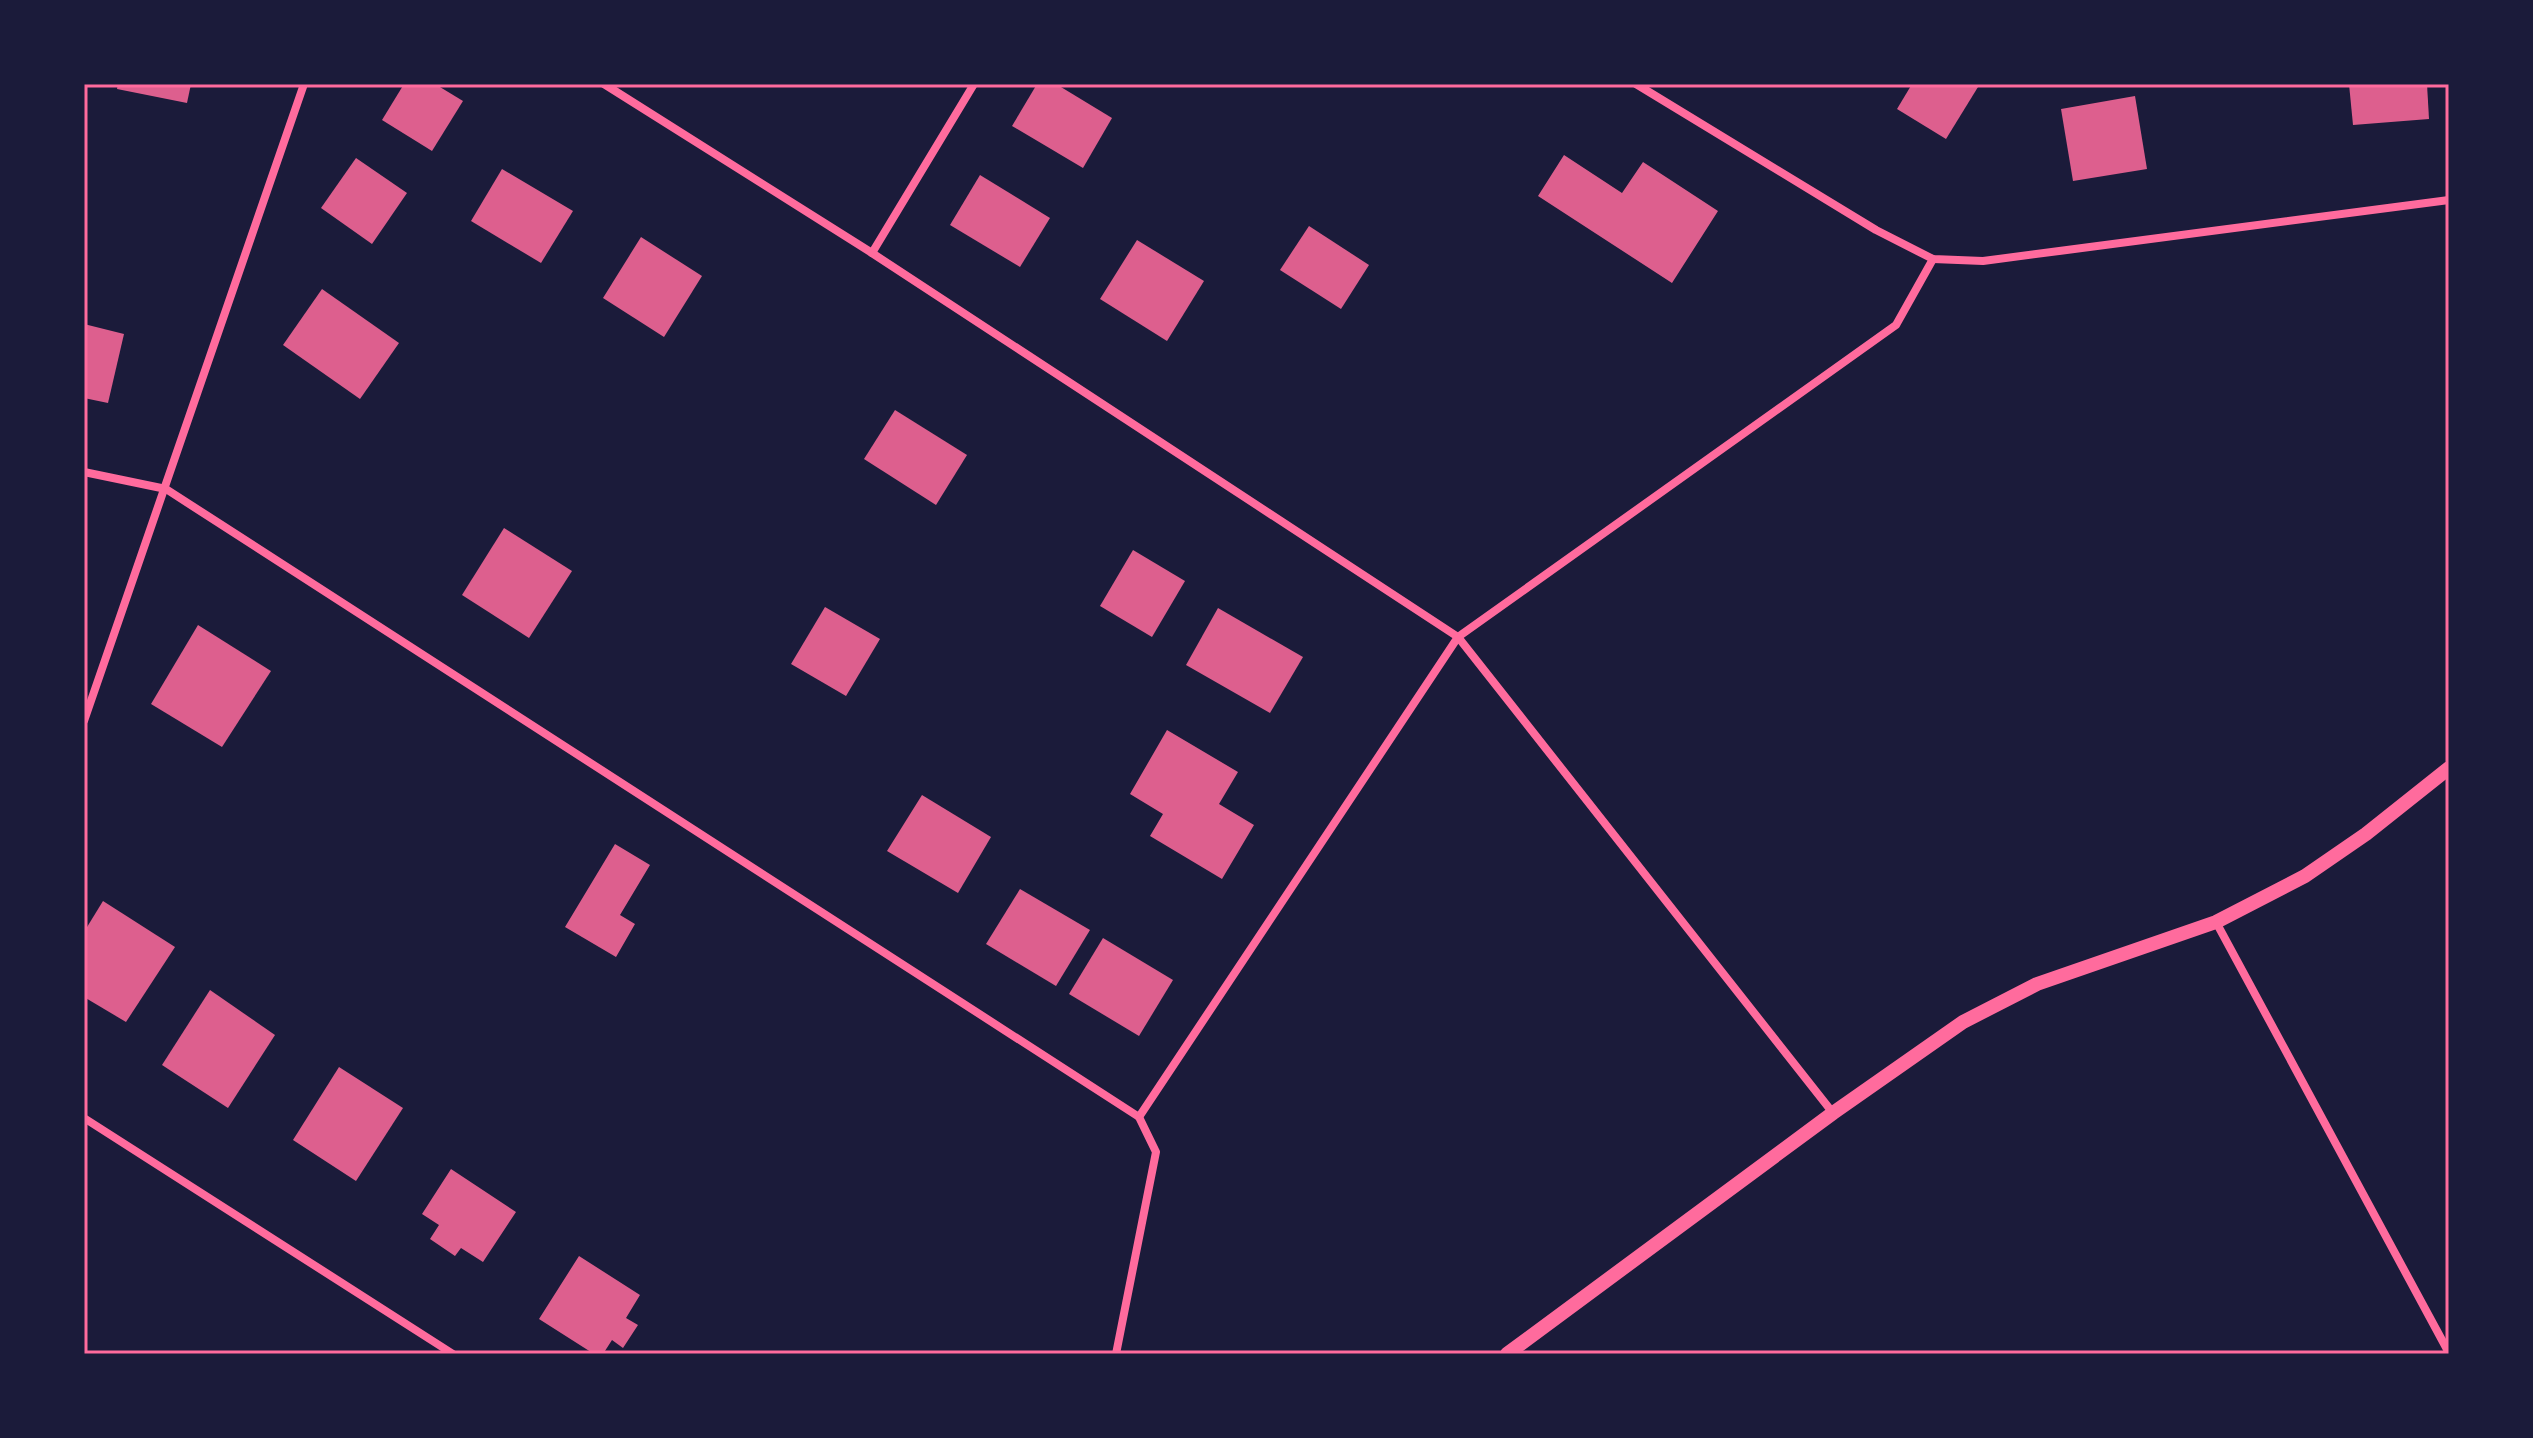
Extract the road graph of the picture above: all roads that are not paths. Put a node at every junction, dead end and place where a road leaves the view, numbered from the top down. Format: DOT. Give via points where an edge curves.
graph roads {
  1 [pos="304,84"];
  2 [pos="604,84"];
  3 [pos="974,84"];
  4 [pos="1636,84"];
  5 [pos="2449,200"];
  6 [pos="872,253"];
  7 [pos="1933,259"];
  8 [pos="84,472"];
  9 [pos="166,489"];
  10 [pos="1458,637"];
  11 [pos="84,721"];
  12 [pos="2449,768"];
  13 [pos="2216,922"];
  14 [pos="1833,1113"];
  15 [pos="1139,1117"];
  16 [pos="84,1118"];
  17 [pos="2449,1353"];
  18 [pos="453,1354"];
  19 [pos="1116,1354"];
  20 [pos="1507,1354"];
  1 -- 9 [label="street"];
  2 -- 6 [label="street"];
  3 -- 6 [label="street"];
  4 -- 7 [label="street"];
  5 -- 7 [label="street" via="1983,261"];
  6 -- 10 [label="street"];
  7 -- 10 [label="street" via="1896,325"];
  8 -- 9 [label="street"];
  9 -- 11 [label="street"];
  9 -- 15 [label="street"];
  10 -- 14 [label="street"];
  10 -- 15 [label="street"];
  12 -- 13 [label="street" via="2305,876"];
  13 -- 14 [label="street" via="2037,984 1963,1022"];
  13 -- 17 [label="street"];
  14 -- 20 [label="street"];
  15 -- 19 [label="street" via="1156,1152"];
  16 -- 18 [label="street"];
}
